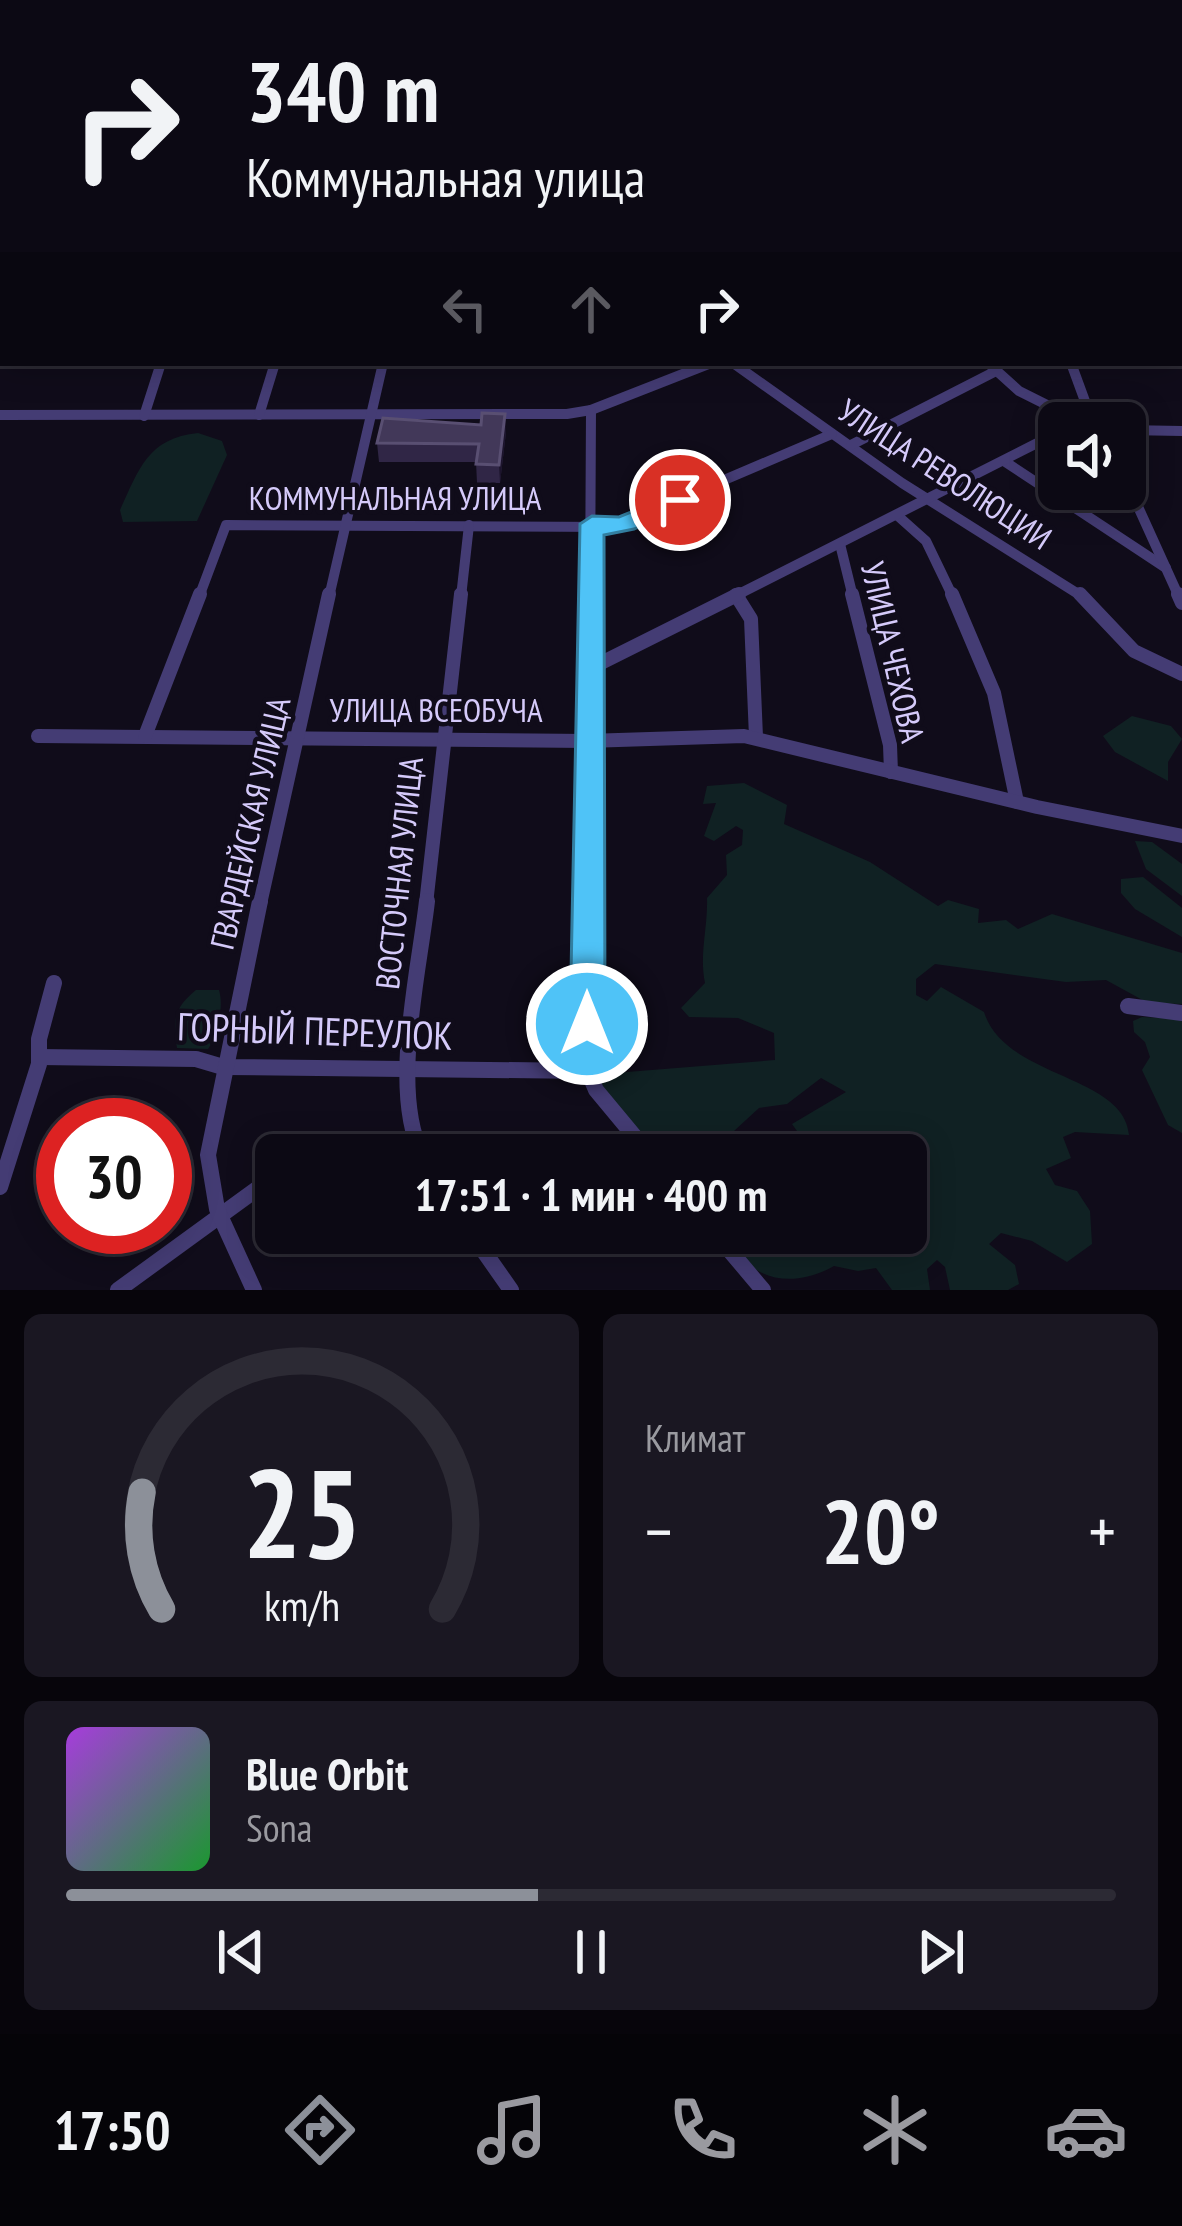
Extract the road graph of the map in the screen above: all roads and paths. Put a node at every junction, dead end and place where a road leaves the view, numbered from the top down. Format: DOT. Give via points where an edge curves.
graph roads {
  1 [pos="160,366"];
  2 [pos="274,366"];
  3 [pos="382,366"];
  4 [pos="703,366"];
  5 [pos="737,366"];
  6 [pos="1072,366"];
  7 [pos="992,367"];
  8 [pos="1040,402"];
  9 [pos="1086,402"];
  10 [pos="590,410"];
  11 [pos="0,415"];
  12 [pos="259,415"];
  13 [pos="144,416"];
  14 [pos="368,416"];
  15 [pos="1146,430"];
  16 [pos="1182,431"];
  17 [pos="832,434"];
  18 [pos="1038,443"];
  19 [pos="851,445"];
  20 [pos="1004,460"];
  21 [pos="927,500"];
  22 [pos="1140,510"];
  23 [pos="898,516"];
  24 [pos="344,524"];
  25 [pos="592,524"];
  26 [pos="469,525"];
  27 [pos="840,544"];
  28 [pos="1166,568"];
  29 [pos="736,595"];
  30 [pos="1182,603"];
  31 [pos="591,668"];
  32 [pos="1182,674"];
  33 [pos="38,736"];
  34 [pos="145,736"];
  35 [pos="756,737"];
  36 [pos="296,739"];
  37 [pos="444,740"];
  38 [pos="586,741"];
  39 [pos="892,772"];
  40 [pos="1017,802"];
  41 [pos="1182,836"];
  42 [pos="54,983"];
  43 [pos="1128,1006"];
  44 [pos="1182,1013"];
  45 [pos="39,1057"];
  46 [pos="223,1066"];
  47 [pos="408,1068"];
  48 [pos="588,1071"];
  49 [pos="412,1134"];
  50 [pos="633,1134"];
  51 [pos="0,1187"];
  52 [pos="255,1191"];
  53 [pos="219,1219"];
  54 [pos="486,1254"];
  55 [pos="733,1254"];
  56 [pos="118,1290"];
  57 [pos="254,1290"];
  58 [pos="511,1290"];
  59 [pos="763,1290"];
  1 -- 13 [label="street"];
  2 -- 12 [label="street"];
  3 -- 14 [label="street, ГВАРДЕЙСКАЯ УЛИЦА"];
  4 -- 10 [label="street"];
  5 -- 17 [label="street, УЛИЦА РЕВОЛЮЦИИ"];
  6 -- 9 [label="street"];
  7 -- 8 [label="street"];
  7 -- 19 [label="street"];
  10 -- 14 [label="street"];
  10 -- 25 [label="street"];
  11 -- 13 [label="street"];
  12 -- 13 [label="street"];
  12 -- 14 [label="street"];
  14 -- 24 [label="street, ГВАРДЕЙСКАЯ УЛИЦА"];
  15 -- 16 [label="street"];
  17 -- 19 [label="street, УЛИЦА РЕВОЛЮЦИИ"];
  17 -- 25 [label="street, КОММУНАЛЬНАЯ УЛИЦА" via="626,524"];
  18 -- 20 [label="street"];
  19 -- 21 [label="street, УЛИЦА РЕВОЛЮЦИИ"];
  20 -- 21 [label="street"];
  20 -- 28 [label="street"];
  21 -- 23 [label="street"];
  21 -- 32 [label="street, УЛИЦА РЕВОЛЮЦИИ" via="1081,594 1134,651"];
  22 -- 28 [label="street"];
  23 -- 27 [label="street"];
  23 -- 40 [label="street" via="937,553 970,623 1009,740"];
  24 -- 26 [label="street, КОММУНАЛЬНАЯ УЛИЦА"];
  24 -- 34 [label="street, КОММУНАЛЬНАЯ УЛИЦА" via="226,525"];
  24 -- 36 [label="street, ГВАРДЕЙСКАЯ УЛИЦА"];
  25 -- 26 [label="street, КОММУНАЛЬНАЯ УЛИЦА"];
  25 -- 31 [label="street"];
  26 -- 37 [label="street, ВОСТОЧНАЯ УЛИЦА"];
  27 -- 29 [label="street"];
  27 -- 39 [label="street, УЛИЦА ЧЕХОВА"];
  28 -- 30 [label="street"];
  29 -- 31 [label="street"];
  29 -- 35 [label="street" via="751,619"];
  31 -- 38 [label="street"];
  33 -- 34 [label="street, УЛИЦА ВСЕОБУЧА"];
  34 -- 36 [label="street, УЛИЦА ВСЕОБУЧА"];
  35 -- 38 [label="street, УЛИЦА ВСЕОБУЧА"];
  35 -- 39 [label="street, УЛИЦА ВСЕОБУЧА"];
  36 -- 37 [label="street, УЛИЦА ВСЕОБУЧА"];
  36 -- 46 [label="street, ГВАРДЕЙСКАЯ УЛИЦА"];
  37 -- 38 [label="street, УЛИЦА ВСЕОБУЧА"];
  37 -- 47 [label="street, ВОСТОЧНАЯ УЛИЦА"];
  38 -- 48 [label="street"];
  39 -- 40 [label="street, УЛИЦА ВСЕОБУЧА"];
  40 -- 41 [label="street, УЛИЦА ВСЕОБУЧА"];
  42 -- 45 [label="street"];
  43 -- 44 [label="street"];
  45 -- 46 [label="street, ГОРНЫЙ ПЕРЕУЛОК"];
  45 -- 51 [label="street"];
  46 -- 47 [label="street, ГОРНЫЙ ПЕРЕУЛОК"];
  46 -- 53 [label="street, ГВАРДЕЙСКАЯ УЛИЦА" via="208,1155"];
  47 -- 48 [label="street, ГОРНЫЙ ПЕРЕУЛОК"];
  47 -- 49 [label="street, ВОСТОЧНАЯ УЛИЦА"];
  48 -- 50 [label="street"];
  52 -- 53 [label="street"];
  53 -- 56 [label="street"];
  53 -- 57 [label="street, ГВАРДЕЙСКАЯ УЛИЦА"];
  54 -- 58 [label="street"];
  55 -- 59 [label="street"];
}
